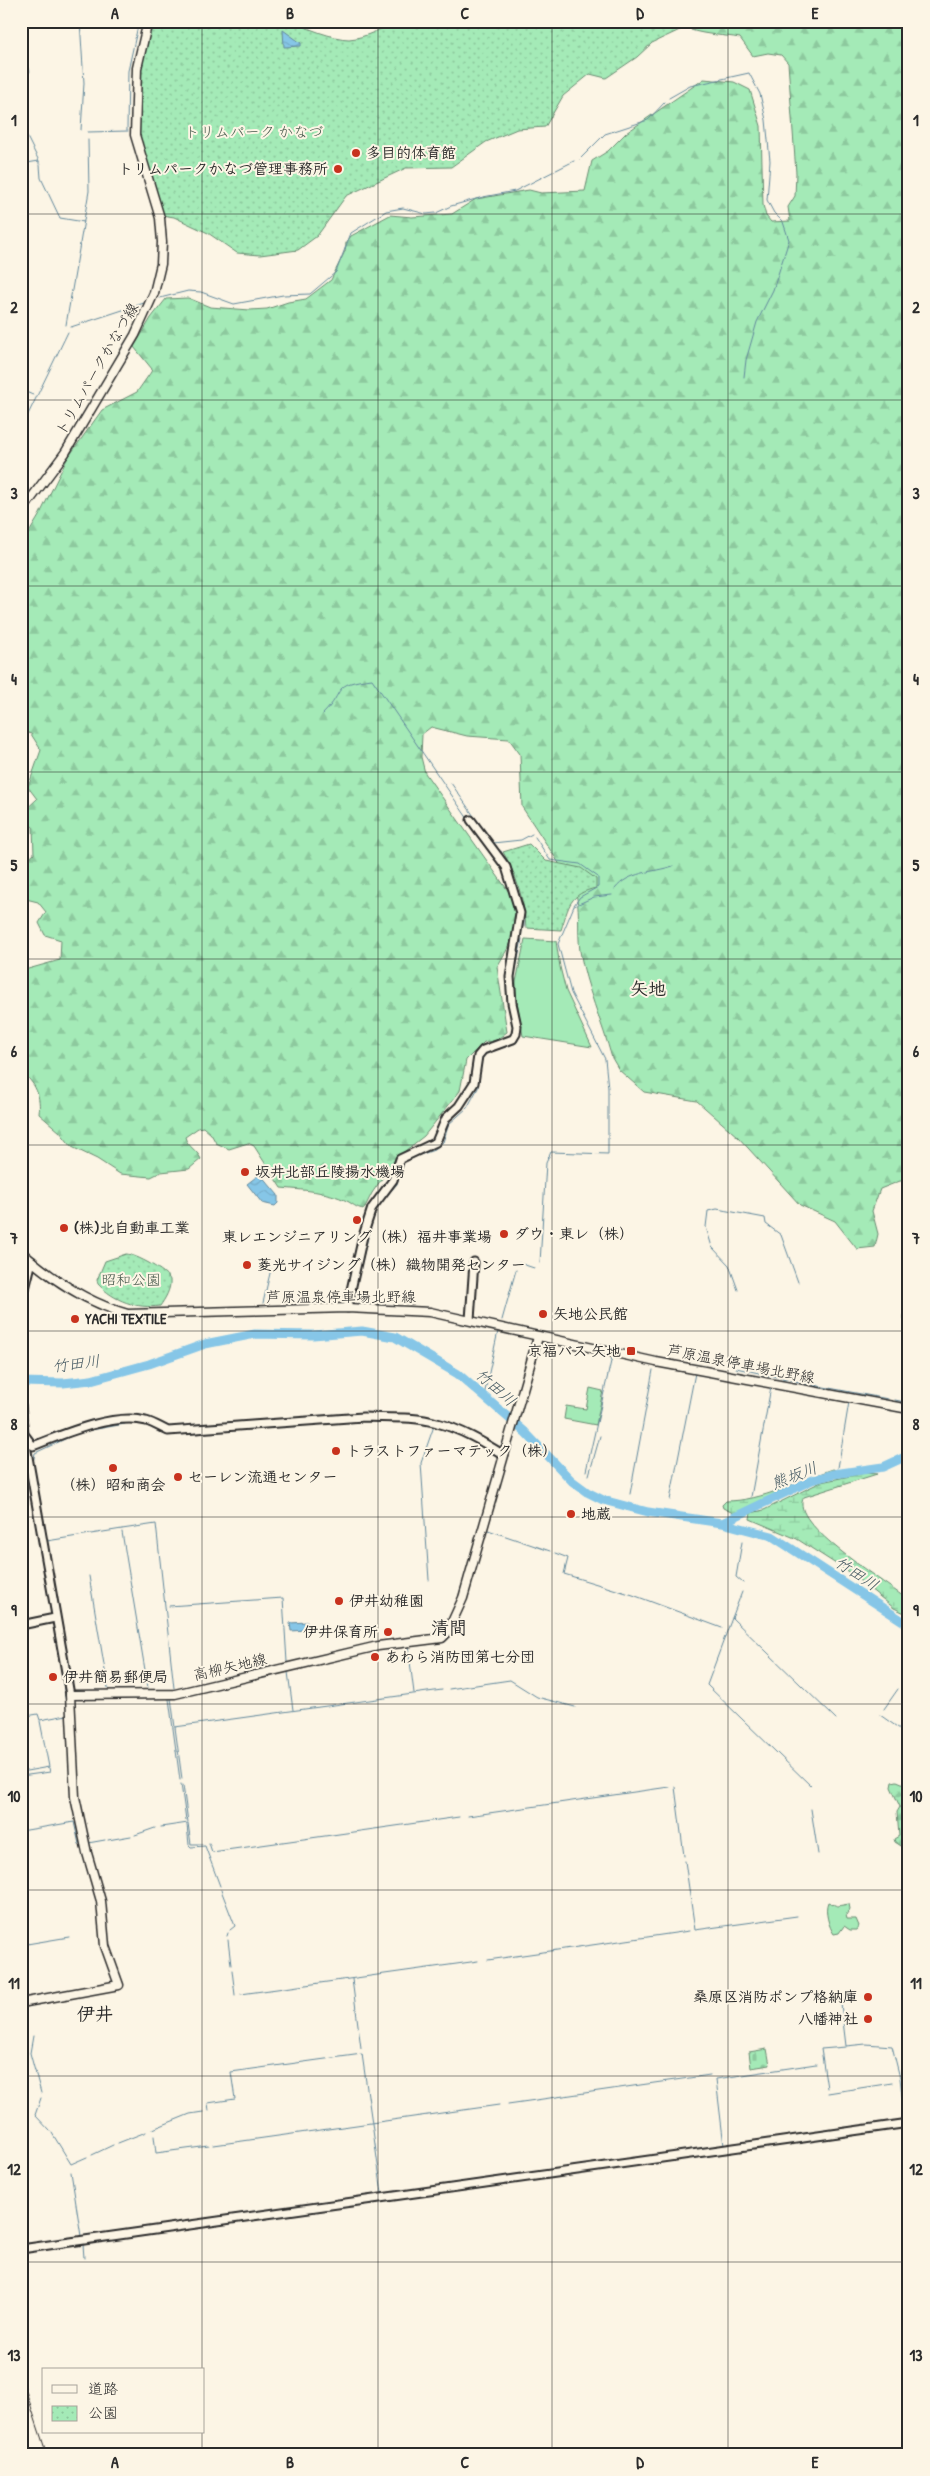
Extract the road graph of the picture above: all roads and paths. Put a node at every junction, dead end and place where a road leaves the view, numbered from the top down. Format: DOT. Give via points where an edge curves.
graph roads {
  1 [pos="148,21"];
  2 [pos="21,512"];
  3 [pos="471,820"];
  4 [pos="21,1252"];
  5 [pos="32,1261"];
  6 [pos="474,1262"];
  7 [pos="21,1305"];
  8 [pos="347,1308"];
  9 [pos="470,1320"];
  10 [pos="538,1337"];
  11 [pos="21,1405"];
  12 [pos="909,1409"];
  13 [pos="22,1412"];
  14 [pos="24,1434"];
  15 [pos="506,1451"];
  16 [pos="55,1618"];
  17 [pos="21,1625"];
  18 [pos="70,1695"];
  19 [pos="21,2003"];
  20 [pos="909,2123"];
  21 [pos="21,2249"];
  1 -- 2 [label="main road, トリムパークかなづ線" via="136,68 135,134 160,218 161,264 154,294 134,335 65,453"];
  3 -- 8 [label="street" via="506,867 520,913 510,977 516,1034 513,1039 483,1050 478,1056 474,1083 459,1106 446,1118 436,1142 400,1158 393,1180 372,1208"];
  4 -- 5 [label="main road, 芦原温泉停車場北野線"];
  5 -- 7 [label="street"];
  5 -- 8 [label="main road, 芦原温泉停車場北野線" via="71,1290 106,1308 128,1314"];
  6 -- 9 [label="street"];
  8 -- 9 [label="main road, 芦原温泉停車場北野線" via="430,1312"];
  9 -- 10 [label="main road, 芦原温泉停車場北野線"];
  10 -- 12 [label="main road, 芦原温泉停車場北野線"];
  10 -- 15 [label="main road, 高柳矢地線"];
  11 -- 13 [label="street"];
  13 -- 14 [label="street"];
  14 -- 15 [label="street" via="33,1446 79,1428 133,1420 146,1421 168,1431 363,1417 438,1423"];
  14 -- 16 [label="street"];
  15 -- 18 [label="main road, 高柳矢地線" via="463,1598 442,1638 378,1646 175,1694"];
  16 -- 17 [label="street"];
  16 -- 18 [label="street"];
  18 -- 19 [label="main road" via="76,1805 102,1901 105,1946 119,1985"];
  20 -- 21 [label="street"];
}
